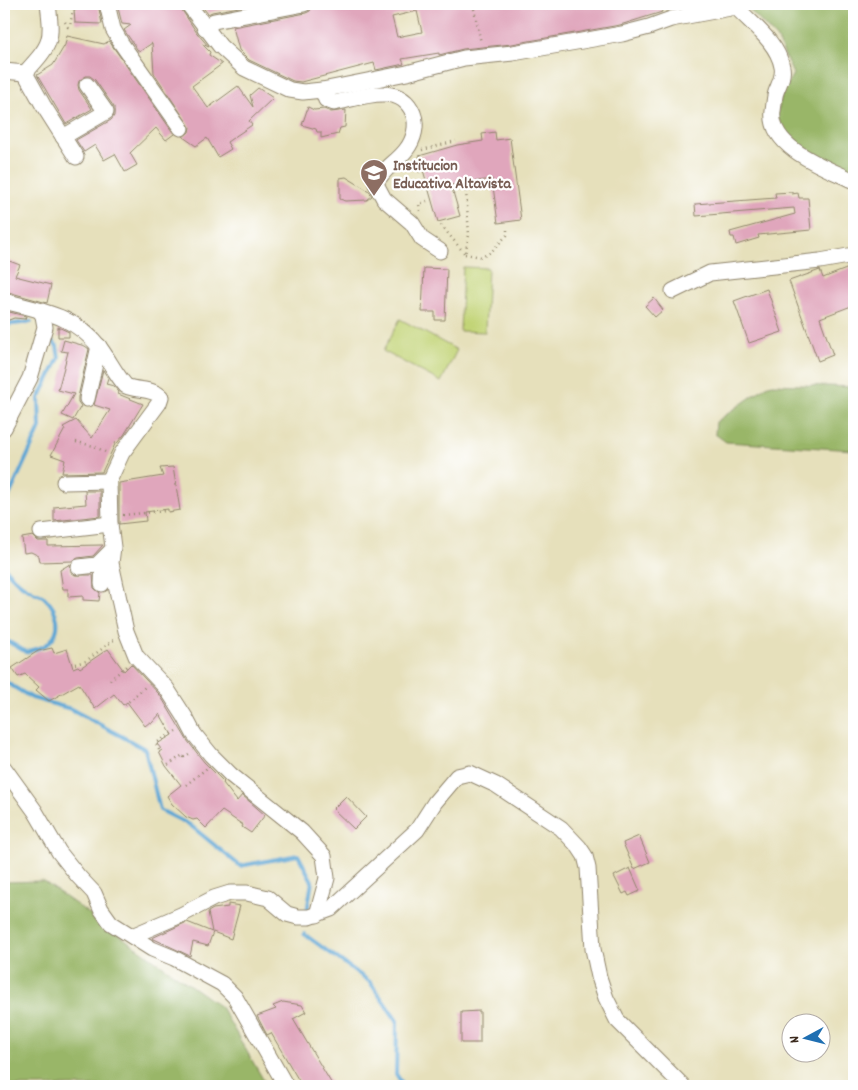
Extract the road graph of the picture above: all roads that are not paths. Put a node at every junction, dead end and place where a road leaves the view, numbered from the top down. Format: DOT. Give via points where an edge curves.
graph roads {
  1 [pos="107,4"];
  2 [pos="188,4"];
  3 [pos="304,4"];
  4 [pos="735,6"];
  5 [pos="48,7"];
  6 [pos="205,28"];
  7 [pos="4,71"];
  8 [pos="25,73"];
  9 [pos="87,85"];
  10 [pos="322,90"];
  11 [pos="181,128"];
  12 [pos="63,137"];
  13 [pos="76,157"];
  14 [pos="854,181"];
  15 [pos="440,251"];
  16 [pos="854,255"];
  17 [pos="673,291"];
  18 [pos="4,301"];
  19 [pos="40,311"];
  20 [pos="99,346"];
  21 [pos="87,399"];
  22 [pos="4,428"];
  23 [pos="109,481"];
  24 [pos="64,482"];
  25 [pos="110,520"];
  26 [pos="40,532"];
  27 [pos="108,555"];
  28 [pos="79,567"];
  29 [pos="102,584"];
  30 [pos="4,768"];
  31 [pos="317,915"];
  32 [pos="132,936"];
  33 [pos="286,1086"];
  34 [pos="683,1086"];
  1 -- 11 [label="street" via="113,29 121,43"];
  2 -- 6 [label="street"];
  3 -- 6 [label="street" via="214,21"];
  4 -- 10 [label="street" via="587,41 464,58"];
  4 -- 14 [label="street" via="766,36 779,57 782,68 772,124 782,141 798,153"];
  5 -- 8 [label="street" via="49,44"];
  6 -- 10 [label="street" via="244,68 290,90"];
  7 -- 8 [label="street"];
  8 -- 12 [label="street"];
  9 -- 12 [label="street" via="106,112"];
  10 -- 15 [label="street" via="326,100 334,103 387,94 399,96 408,104 416,118 413,136 406,150 376,184 384,198 412,223 422,239"];
  12 -- 13 [label="street"];
  16 -- 17 [label="street" via="710,273"];
  18 -- 19 [label="street"];
  19 -- 20 [label="street" via="60,316 83,329"];
  19 -- 22 [label="street" via="45,327 30,378"];
  20 -- 21 [label="street"];
  20 -- 23 [label="street" via="126,386 154,392 161,397 122,453"];
  23 -- 24 [label="street"];
  23 -- 25 [label="street"];
  25 -- 26 [label="street"];
  25 -- 27 [label="street"];
  27 -- 28 [label="street" via="97,565"];
  27 -- 29 [label="street"];
  27 -- 31 [label="street" via="126,631 137,657 167,689 194,734 217,761 302,832 324,856 328,878"];
  30 -- 32 [label="street" via="59,852 94,893 101,909 111,922"];
  31 -- 32 [label="street" via="298,918 287,914 268,898 230,893"];
  31 -- 34 [label="street" via="331,909 417,830 457,776 470,773 496,785 561,828 585,856 593,949 606,998 617,1020"];
  32 -- 33 [label="street" via="222,984 235,998"];
}
